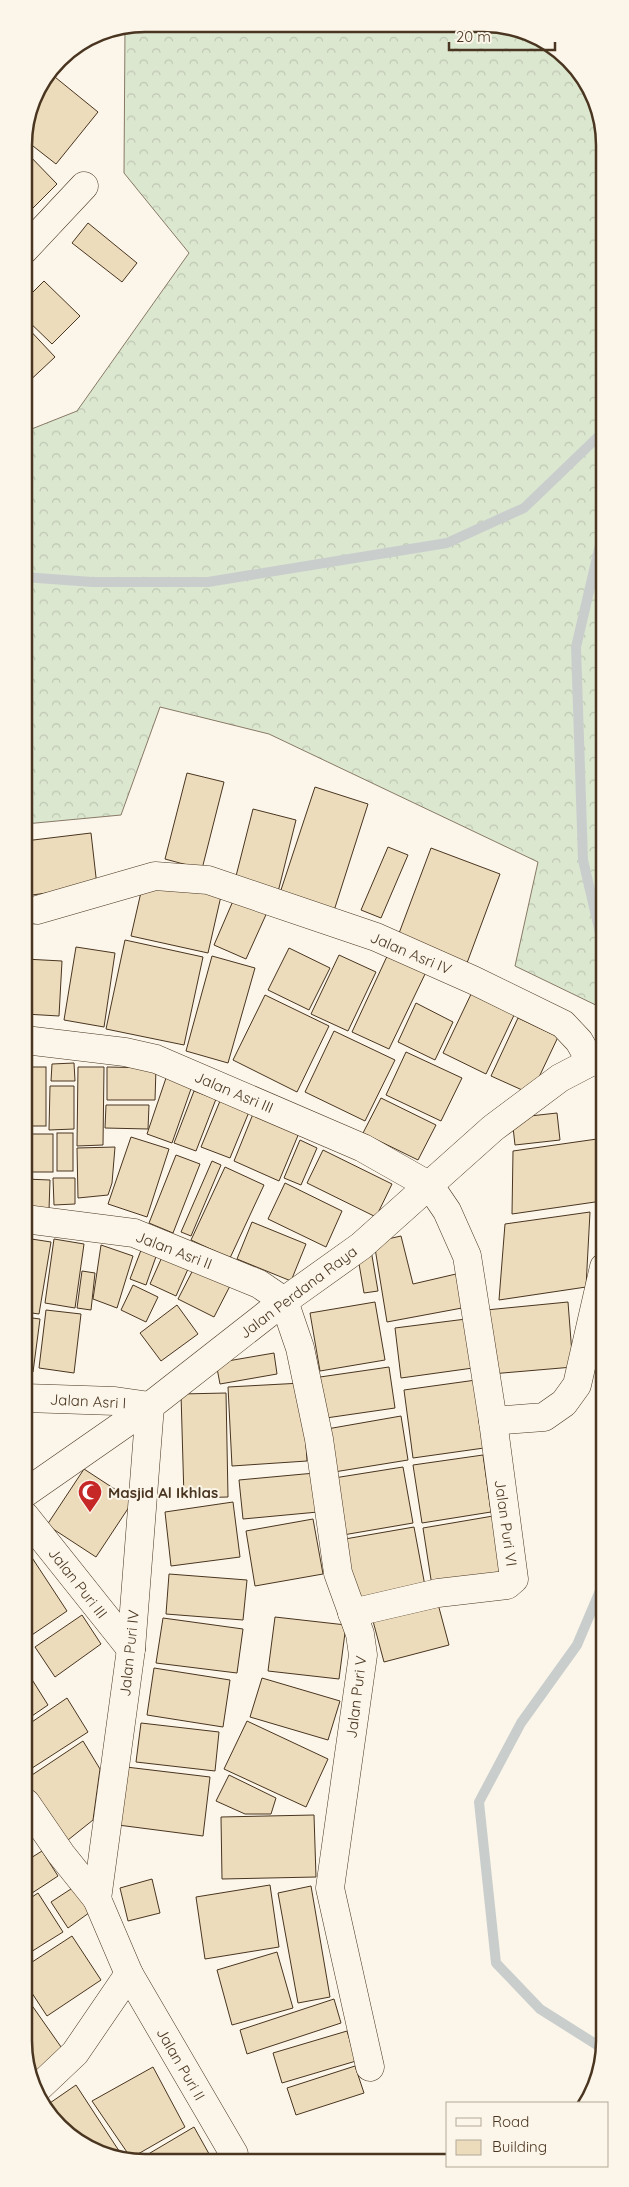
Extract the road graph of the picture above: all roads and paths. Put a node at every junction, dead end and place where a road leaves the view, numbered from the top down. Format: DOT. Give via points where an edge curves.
graph roads {
  1 [pos="84,186"];
  2 [pos="33,240"];
  3 [pos="37,910"];
  4 [pos="33,1041"];
  5 [pos="596,1058"];
  6 [pos="596,1060"];
  7 [pos="430,1186"];
  8 [pos="32,1220"];
  9 [pos="284,1301"];
  10 [pos="596,1301"];
  11 [pos="32,1398"];
  12 [pos="150,1406"];
  13 [pos="493,1421"];
  14 [pos="32,1488"];
  15 [pos="32,1524"];
  16 [pos="352,1613"];
  17 [pos="131,1650"];
  18 [pos="32,1812"];
  19 [pos="97,1899"];
  20 [pos="129,1974"];
  21 [pos="370,2067"];
  22 [pos="41,2085"];
  23 [pos="234,2154"];
  1 -- 2 [label="street"];
  3 -- 5 [label="street, Jalan Asri IV" via="149,877 208,880 376,937 473,980 563,1024"];
  4 -- 7 [label="street, Jalan Asri III" via="156,1059 363,1148"];
  6 -- 7 [label="street, Jalan Perdana Raya" via="560,1078 493,1128"];
  7 -- 9 [label="street, Jalan Perdana Raya" via="361,1246"];
  7 -- 13 [label="street, Jalan Puri VI" via="448,1211 467,1256"];
  8 -- 9 [label="street, Jalan Asri II" via="134,1233 259,1284"];
  9 -- 12 [label="street, Jalan Perdana Raya"];
  9 -- 16 [label="street, Jalan Puri V" via="300,1348 319,1439 338,1573"];
  10 -- 13 [label="street" via="576,1385 564,1403 544,1417"];
  11 -- 12 [label="street, Jalan Asri I" via="115,1401"];
  12 -- 14 [label="street, Jalan Perdana Raya"];
  12 -- 17 [label="street, Jalan Puri IV"];
  13 -- 16 [label="street, Jalan Puri VI" via="514,1579 507,1585 438,1593"];
  15 -- 17 [label="street, Jalan Puri III"];
  16 -- 21 [label="street, Jalan Puri V" via="363,1655 330,1888"];
  17 -- 19 [label="street, Jalan Puri IV"];
  18 -- 19 [label="street, Jalan Puri II"];
  19 -- 20 [label="street, Jalan Puri II"];
  20 -- 22 [label="street" via="74,2053"];
  20 -- 23 [label="street, Jalan Puri II"];
}
